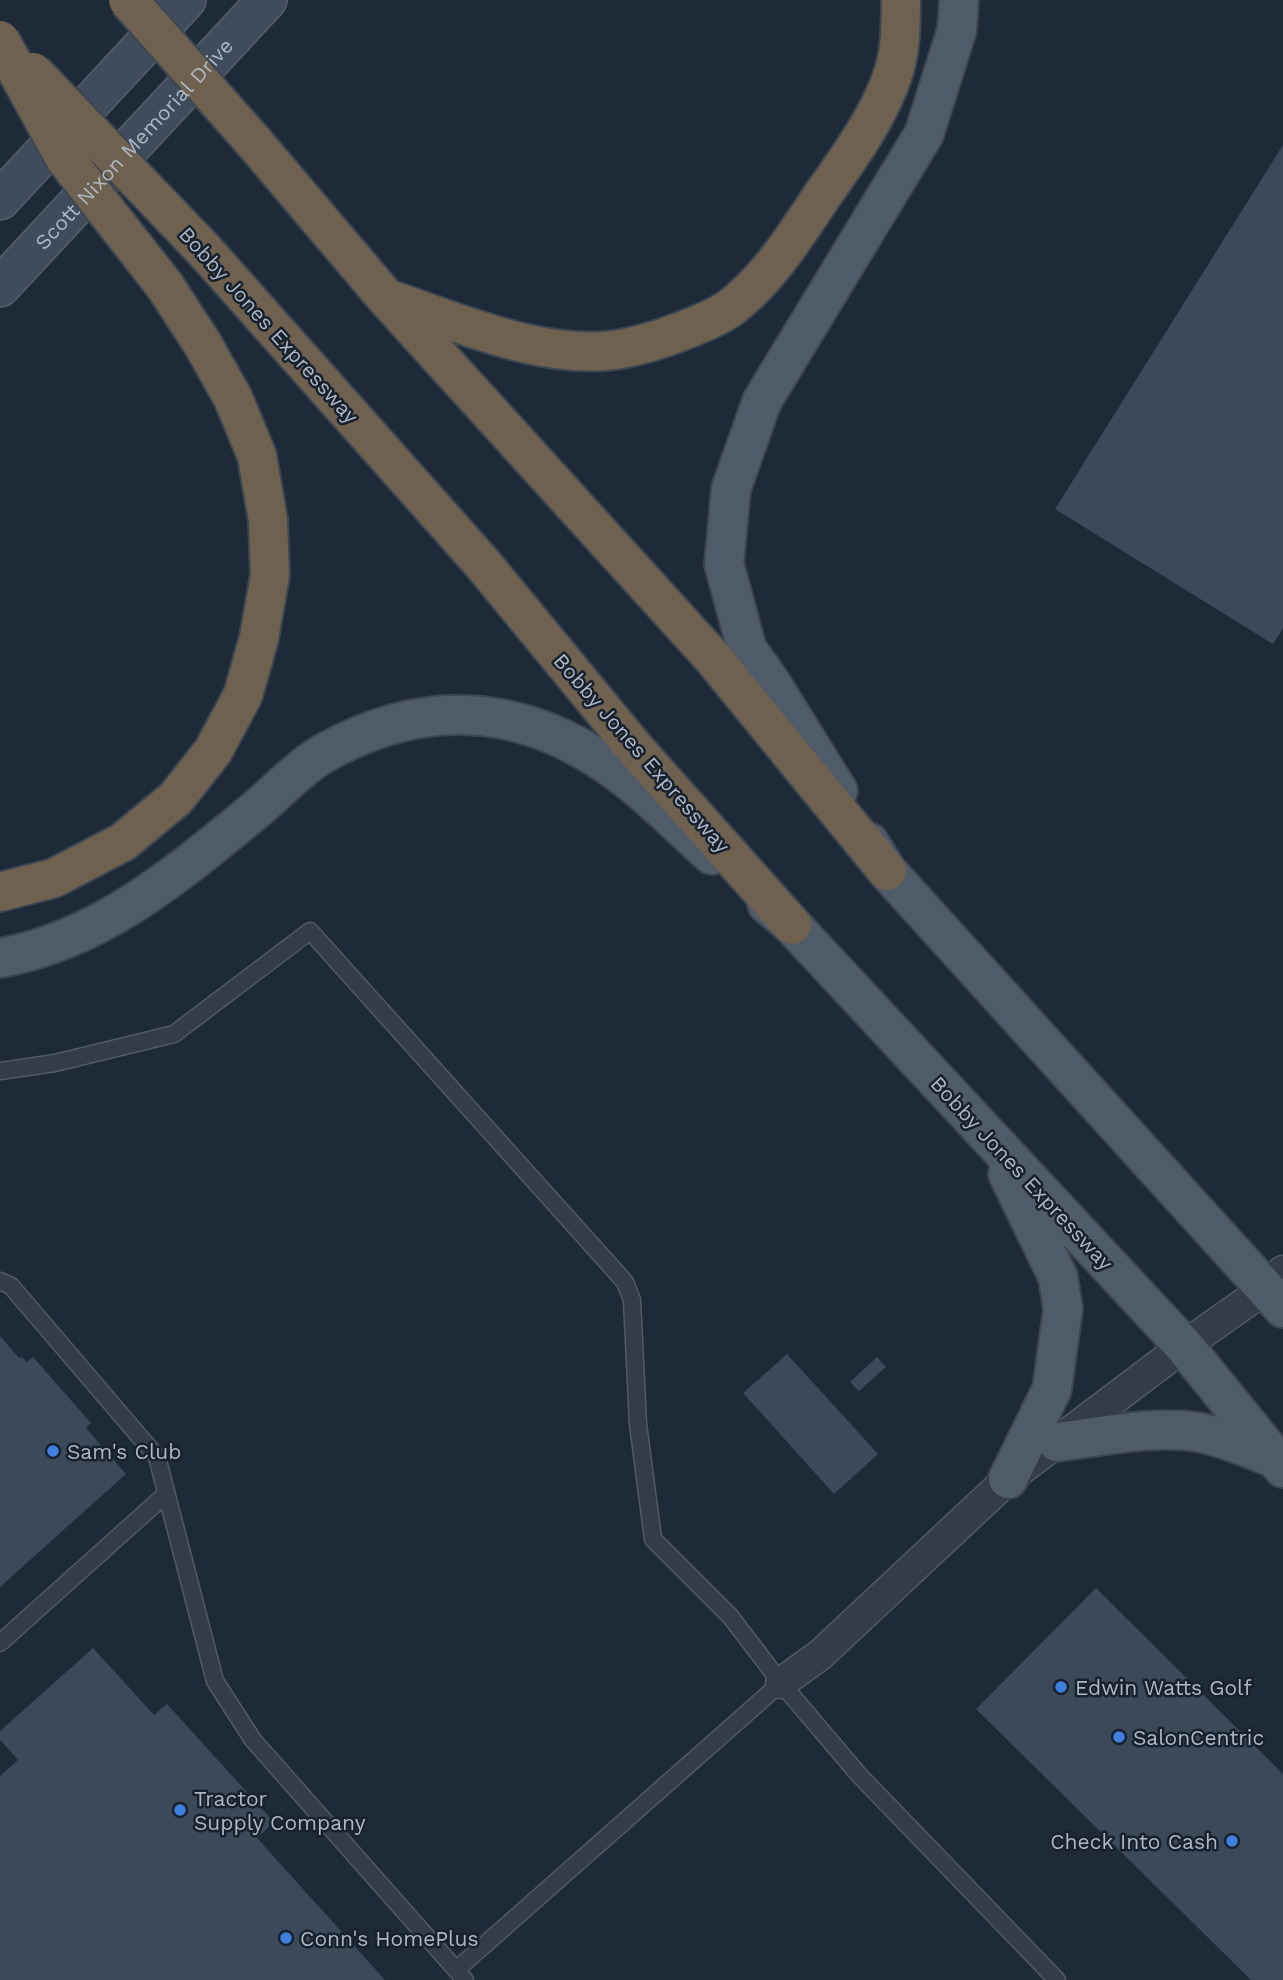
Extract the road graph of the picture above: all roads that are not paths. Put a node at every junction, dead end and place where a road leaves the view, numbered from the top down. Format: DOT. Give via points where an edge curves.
graph roads {
  1 [pos="128,0"];
  2 [pos="186,0"];
  3 [pos="267,0"];
  4 [pos="901,0"];
  5 [pos="958,0"];
  6 [pos="0,39"];
  7 [pos="0,200"];
  8 [pos="0,287"];
  9 [pos="386,298"];
  10 [pos="887,871"];
  11 [pos="0,892"];
  12 [pos="792,925"];
  13 [pos="0,958"];
  14 [pos="0,1070"];
  15 [pos="992,1141"];
  16 [pos="0,1281"];
  17 [pos="1277,1289"];
  18 [pos="1184,1346"];
  19 [pos="1056,1442"];
  20 [pos="1279,1463"];
  21 [pos="1008,1479"];
  22 [pos="166,1494"];
  23 [pos="0,1643"];
  24 [pos="781,1683"];
  25 [pos="461,1975"];
  26 [pos="1057,1980"];
  1 -- 9 [label="highway, bridge"];
  2 -- 7 [label="main road"];
  3 -- 8 [label="main road, Scott Nixon Memorial Drive"];
  4 -- 9 [label="highway" via="898,54 890,86 852,154 799,230 756,285 729,309 659,340 619,350 581,351 501,338"];
  5 -- 10 [label="main road" via="957,30 924,134 762,401 731,489 724,564 747,649"];
  6 -- 11 [label="highway, bridge" via="64,158 165,286 233,398 257,456 268,520 270,575 243,695 213,751 176,797 123,842 54,878"];
  6 -- 12 [label="highway, Bobby Jones Expressway, bridge" via="204,250 482,563 636,750"];
  9 -- 10 [label="highway" via="712,657"];
  10 -- 17 [label="main road"];
  12 -- 13 [label="main road" via="598,758 522,724 457,713 397,722 325,752 178,874 108,920 65,941"];
  12 -- 15 [label="main road, Bobby Jones Expressway"];
  14 -- 24 [label="lane" via="55,1063 174,1034 310,931 625,1282 632,1300 638,1424 653,1539 730,1616"];
  15 -- 18 [label="main road, Bobby Jones Expressway"];
  15 -- 21 [label="main road" via="1058,1277 1063,1308 1052,1389"];
  16 -- 22 [label="lane" via="11,1286 157,1457"];
  17 -- 18 [label="street"];
  18 -- 19 [label="street"];
  18 -- 20 [label="main road, Bobby Jones Expressway"];
  19 -- 20 [label="main road" via="1151,1431 1195,1432"];
  19 -- 21 [label="street"];
  21 -- 24 [label="street" via="820,1655"];
  22 -- 23 [label="lane"];
  22 -- 25 [label="lane" via="215,1681 253,1740"];
  24 -- 25 [label="lane"];
  24 -- 26 [label="lane" via="859,1775"];
}
